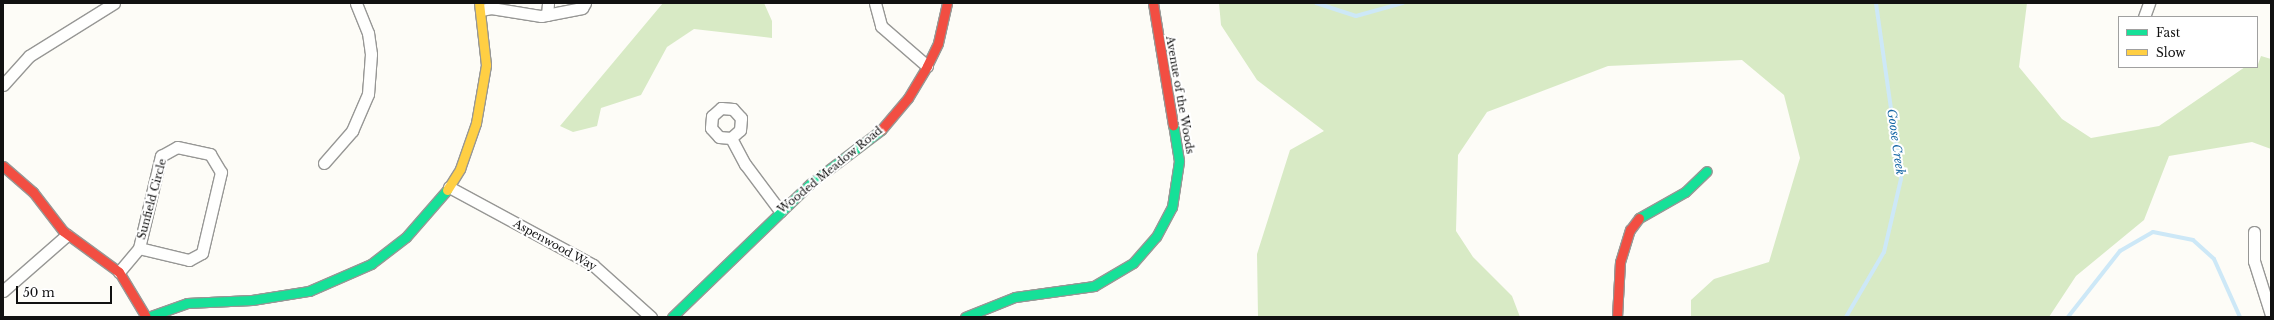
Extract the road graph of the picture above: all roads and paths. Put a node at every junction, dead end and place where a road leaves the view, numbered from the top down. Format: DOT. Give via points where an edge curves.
graph roads {
  1 [pos="114,3"];
  2 [pos="356,3"];
  3 [pos="548,3"];
  4 [pos="585,3"];
  5 [pos="875,3"];
  6 [pos="947,3"];
  7 [pos="1153,3"];
  8 [pos="2149,3"];
  9 [pos="487,6"];
  10 [pos="547,15"];
  11 [pos="2144,16"];
  12 [pos="926,66"];
  13 [pos="3,85"];
  14 [pos="731,138"];
  15 [pos="324,163"];
  16 [pos="3,166"];
  17 [pos="1707,171"];
  18 [pos="449,186"];
  19 [pos="780,211"];
  20 [pos="2254,232"];
  21 [pos="67,235"];
  22 [pos="139,248"];
  23 [pos="119,272"];
  24 [pos="3,291"];
  25 [pos="2271,315"];
  26 [pos="147,317"];
  27 [pos="651,317"];
  28 [pos="672,317"];
  29 [pos="965,317"];
  30 [pos="1617,317"];
  1 -- 13 [label="street" via="29,56"];
  2 -- 15 [label="street" via="368,33 371,54 368,94 352,131"];
  3 -- 10 [label="street"];
  4 -- 10 [label="street" via="582,8"];
  5 -- 12 [label="street" via="881,26"];
  6 -- 12 [label="street, Wooded Meadow Road" via="938,43"];
  7 -- 29 [label="street, Avenue of the Woods" via="1179,162 1176,192 1162,227 1133,263 1094,286 1015,297"];
  8 -- 11 [label="street"];
  9 -- 10 [label="street" via="513,14"];
  9 -- 18 [label="street" via="486,65 481,103 460,169"];
  12 -- 19 [label="street, Wooded Meadow Road" via="908,98 877,135"];
  14 -- 19 [label="street" via="745,164"];
  16 -- 21 [label="street" via="33,192"];
  17 -- 30 [label="street" via="1685,192 1642,214 1630,230 1620,262"];
  18 -- 26 [label="street" via="406,237 388,252 347,276 290,296 206,300"];
  18 -- 27 [label="street, Aspenwood Way" via="593,265"];
  19 -- 28 [label="street, Wooded Meadow Road" via="703,291"];
  20 -- 25 [label="street" via="2254,261"];
  21 -- 23 [label="street"];
  21 -- 24 [label="street"];
  22 -- 22 [label="street, Sunfield Circle" via="161,156 177,147 210,154 221,172 202,252 180,259"];
  22 -- 23 [label="street, Sunfield Circle"];
  23 -- 26 [label="street"];
}
